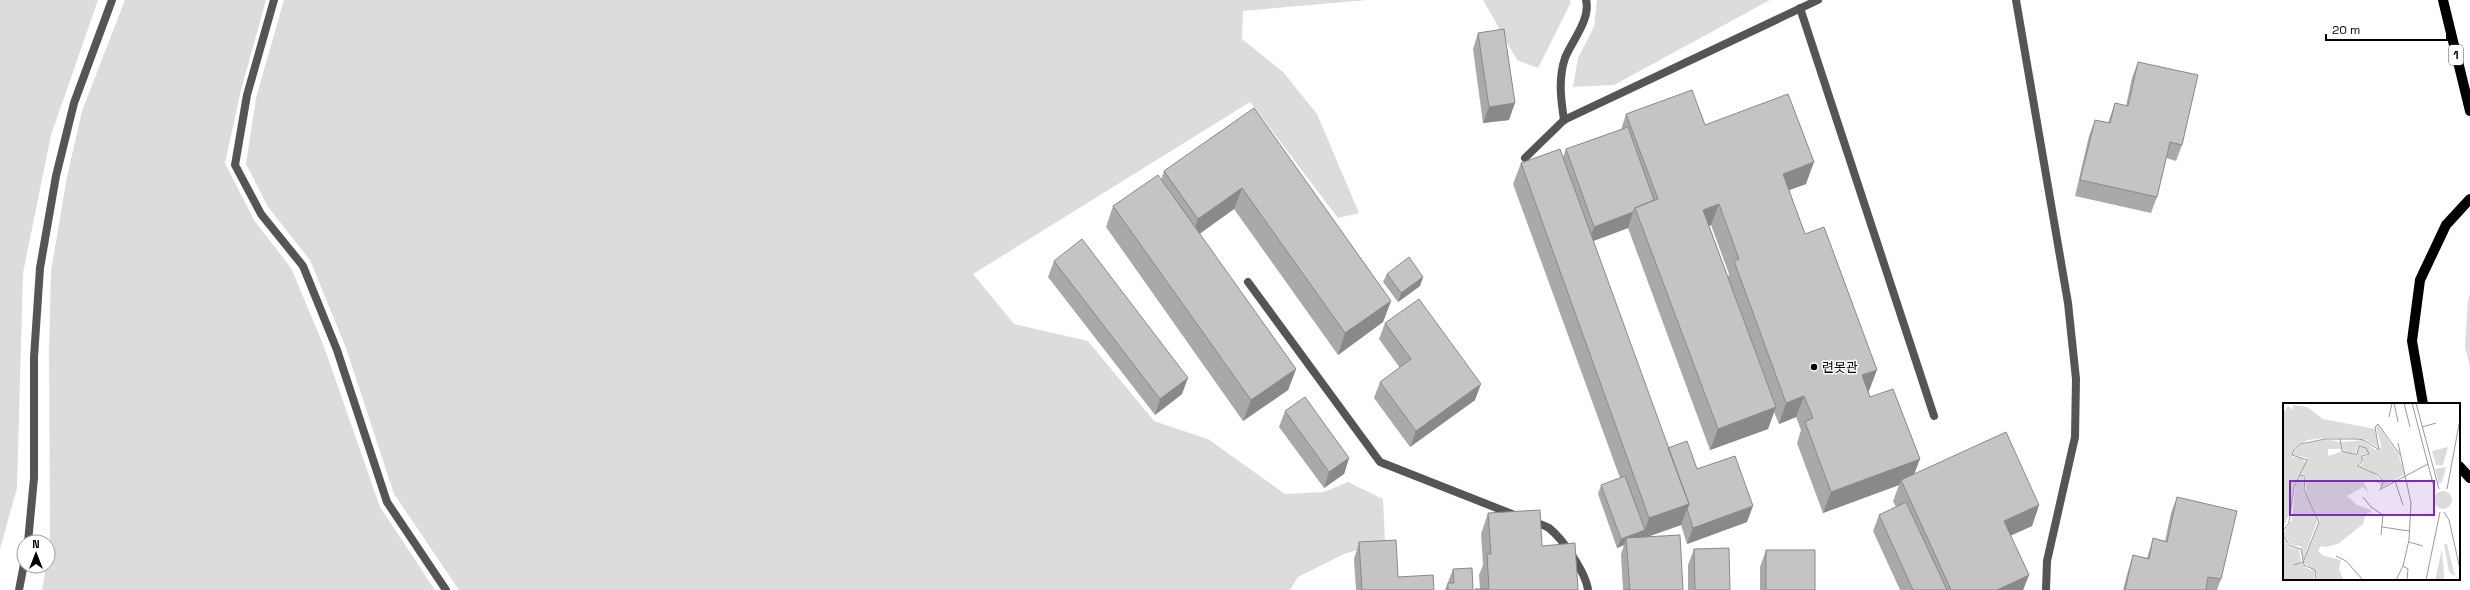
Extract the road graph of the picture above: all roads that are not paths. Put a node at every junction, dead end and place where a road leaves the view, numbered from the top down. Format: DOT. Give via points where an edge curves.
graph roads {
  1 [pos="112,0"];
  2 [pos="274,0"];
  3 [pos="1586,0"];
  4 [pos="1818,0"];
  5 [pos="2016,0"];
  6 [pos="2443,0"];
  7 [pos="1800,8"];
  8 [pos="2470,111"];
  9 [pos="1564,120"];
  10 [pos="1525,158"];
  11 [pos="2470,199"];
  12 [pos="1248,282"];
  13 [pos="2423,403"];
  14 [pos="1934,416"];
  15 [pos="2460,467"];
  16 [pos="2470,478"];
  17 [pos="29,534"];
  18 [pos="22,574"];
  19 [pos="19,590"];
  20 [pos="446,590"];
  21 [pos="1588,590"];
  22 [pos="2046,590"];
  1 -- 17 [label="street" via="74,103 56,176 40,268 34,357 34,478"];
  2 -- 20 [label="street" via="247,95 235,165 261,214 303,266 338,350 387,502"];
  3 -- 9 [label="street" via="1582,23 1565,59 1560,90"];
  4 -- 7 [label="street"];
  5 -- 22 [label="street" via="2068,303 2076,379 2075,437 2047,560"];
  6 -- 8 [label="main road, 1"];
  7 -- 9 [label="street"];
  7 -- 14 [label="street"];
  9 -- 10 [label="street"];
  11 -- 13 [label="main road" via="2446,225 2420,280 2412,341"];
  12 -- 21 [label="street" via="1380,462 1549,528 1572,555 1588,583"];
  15 -- 16 [label="main road"];
  18 -- 19 [label="street"];
}
